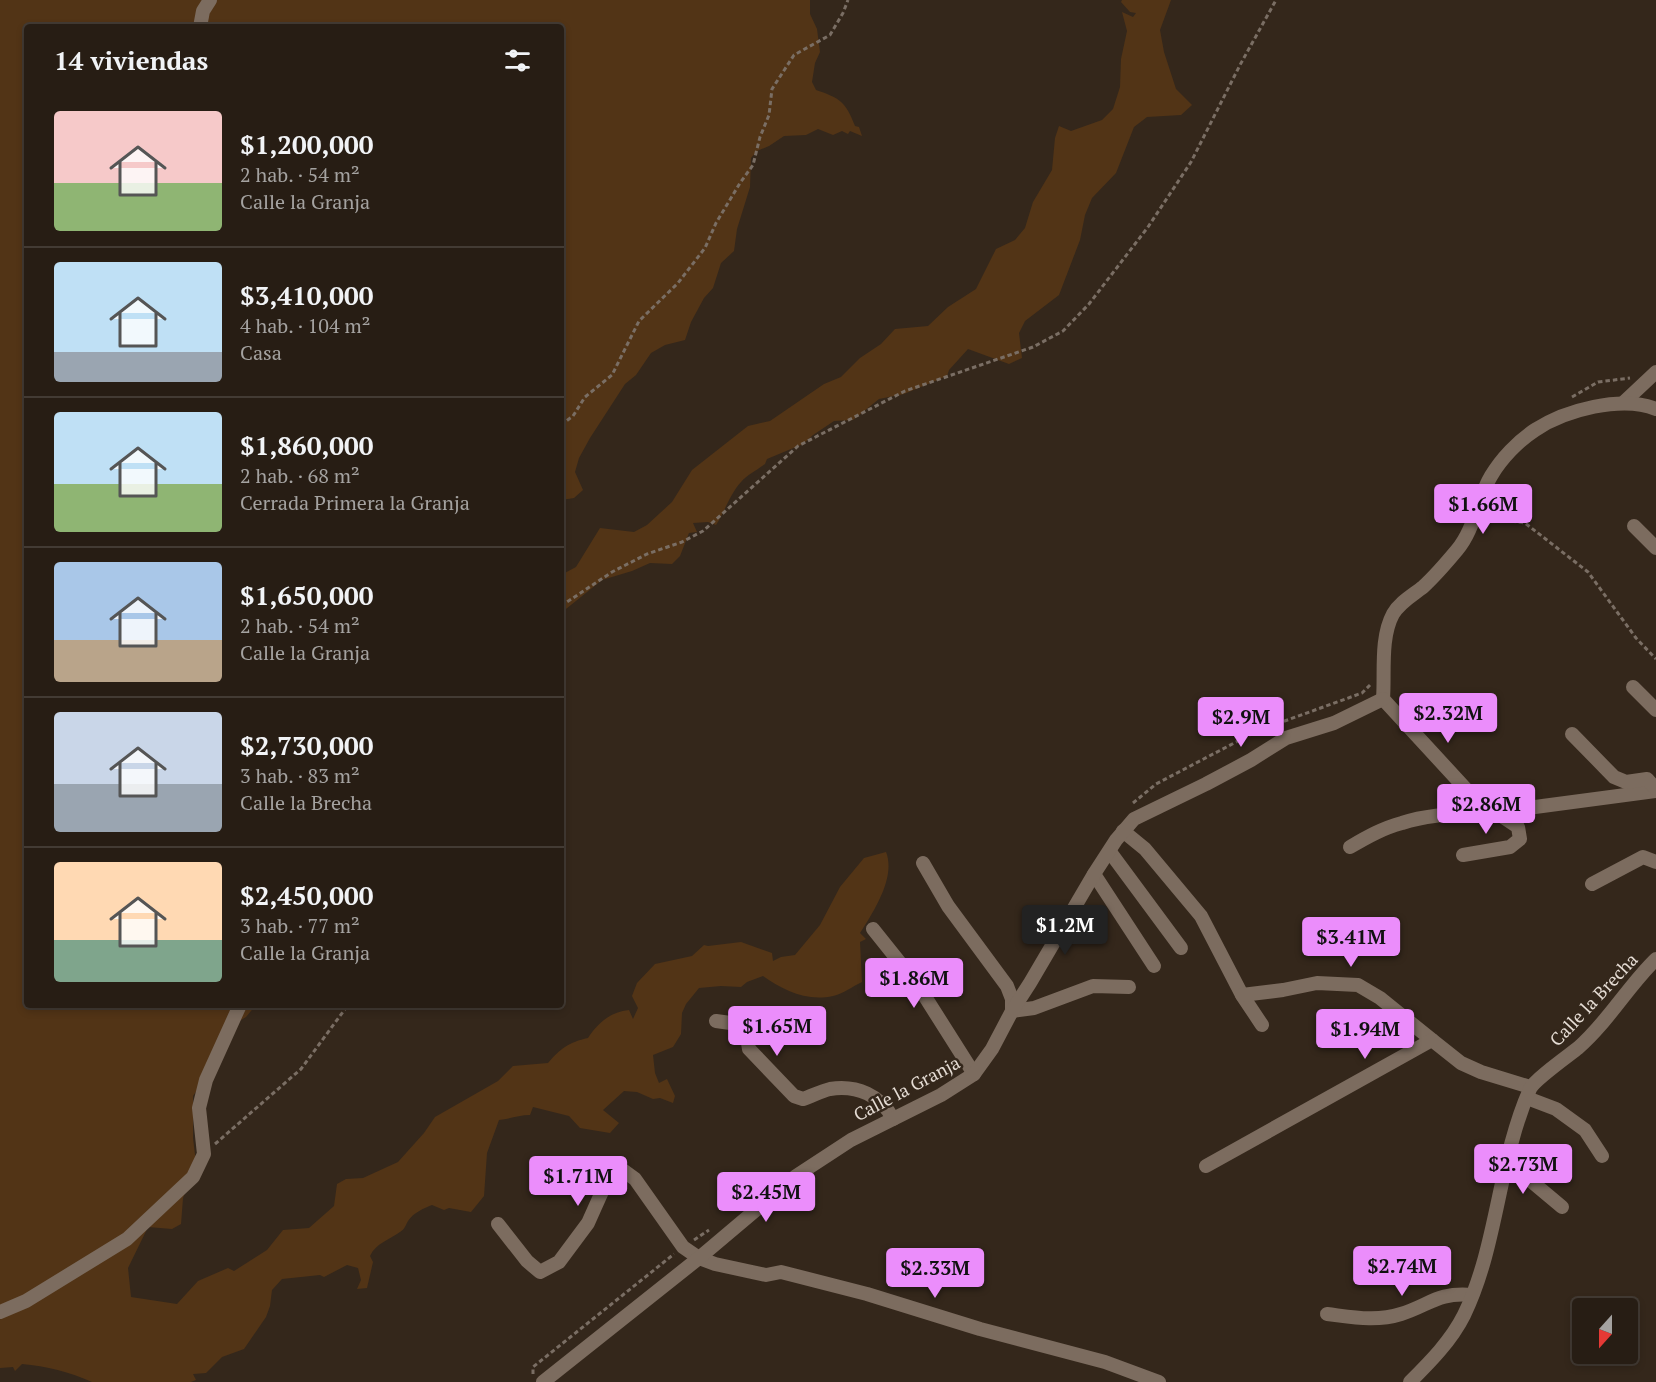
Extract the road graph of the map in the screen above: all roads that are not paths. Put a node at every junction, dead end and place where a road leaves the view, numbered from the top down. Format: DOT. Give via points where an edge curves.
graph roads {
  1 [pos="210,0"];
  2 [pos="201,24"];
  3 [pos="1656,372"];
  4 [pos="1623,403"];
  5 [pos="1656,409"];
  6 [pos="1634,526"];
  7 [pos="1656,548"];
  8 [pos="1633,687"];
  9 [pos="1383,699"];
  10 [pos="1656,710"];
  11 [pos="1572,734"];
  12 [pos="1656,790"];
  13 [pos="1494,814"];
  14 [pos="1123,831"];
  15 [pos="1350,847"];
  16 [pos="1110,852"];
  17 [pos="1463,855"];
  18 [pos="1656,862"];
  19 [pos="923,863"];
  20 [pos="1094,874"];
  21 [pos="1592,884"];
  22 [pos="873,929"];
  23 [pos="1182,948"];
  24 [pos="1656,959"];
  25 [pos="1154,966"];
  26 [pos="1129,987"];
  27 [pos="1242,995"];
  28 [pos="239,1008"];
  29 [pos="1012,1011"];
  30 [pos="716,1021"];
  31 [pos="1262,1025"];
  32 [pos="1432,1040"];
  33 [pos="974,1074"];
  34 [pos="1529,1092"];
  35 [pos="893,1119"];
  36 [pos="1602,1156"];
  37 [pos="1506,1160"];
  38 [pos="1206,1166"];
  39 [pos="1562,1207"];
  40 [pos="498,1224"];
  41 [pos="699,1258"];
  42 [pos="1472,1295"];
  43 [pos="0,1312"];
  44 [pos="1327,1314"];
  45 [pos="546,1381"];
  46 [pos="1159,1382"];
  47 [pos="1410,1382"];
  1 -- 2 [label="street"];
  3 -- 4 [label="street"];
  4 -- 5 [label="street"];
  4 -- 9 [label="street" via="1560,417 1534,430 1506,456 1490,477 1459,548 1393,615 1385,644"];
  6 -- 7 [label="street"];
  8 -- 10 [label="street"];
  9 -- 13 [label="street"];
  9 -- 14 [label="street, Calle la Granja" via="1334,723 1286,738 1215,780 1134,819"];
  11 -- 12 [label="street" via="1614,777 1626,782 1647,779"];
  12 -- 13 [label="street"];
  13 -- 15 [label="street" via="1403,822"];
  13 -- 17 [label="street" via="1518,827 1520,839 1510,847"];
  14 -- 16 [label="street, Calle la Granja"];
  14 -- 27 [label="street" via="1150,855 1201,916"];
  16 -- 20 [label="street, Calle la Granja"];
  16 -- 23 [label="street"];
  18 -- 21 [label="street" via="1643,858"];
  19 -- 29 [label="street" via="948,906 1007,986"];
  20 -- 25 [label="street"];
  20 -- 29 [label="street, Calle la Granja"];
  22 -- 33 [label="street" via="916,984"];
  24 -- 34 [label="street, Calle la Brecha" via="1580,1046"];
  26 -- 29 [label="street" via="1093,986 1034,1008"];
  27 -- 31 [label="street"];
  27 -- 32 [label="street" via="1317,983 1358,985"];
  28 -- 43 [label="street" via="206,1080 199,1107 204,1154 193,1177 127,1239 26,1301"];
  29 -- 33 [label="street, Calle la Granja"];
  30 -- 35 [label="street" via="745,1024 749,1049 794,1096 803,1099 829,1089 855,1089 878,1097"];
  32 -- 34 [label="street" via="1461,1063"];
  32 -- 38 [label="street"];
  33 -- 35 [label="street, Calle la Granja"];
  34 -- 36 [label="street" via="1585,1130"];
  34 -- 37 [label="street, Calle la Brecha"];
  35 -- 41 [label="street, Calle la Granja" via="850,1140 796,1176"];
  37 -- 39 [label="street"];
  37 -- 42 [label="street, Calle la Brecha"];
  40 -- 41 [label="street" via="526,1261 540,1272 559,1262 588,1223 609,1176 624,1171 635,1179 683,1247"];
  41 -- 45 [label="street, Calle la Granja"];
  41 -- 46 [label="street" via="766,1275 781,1272 867,1294 1105,1362"];
  42 -- 44 [label="street" via="1438,1297 1401,1314 1371,1320"];
  42 -- 47 [label="street, Calle la Brecha" via="1448,1341"];
}
